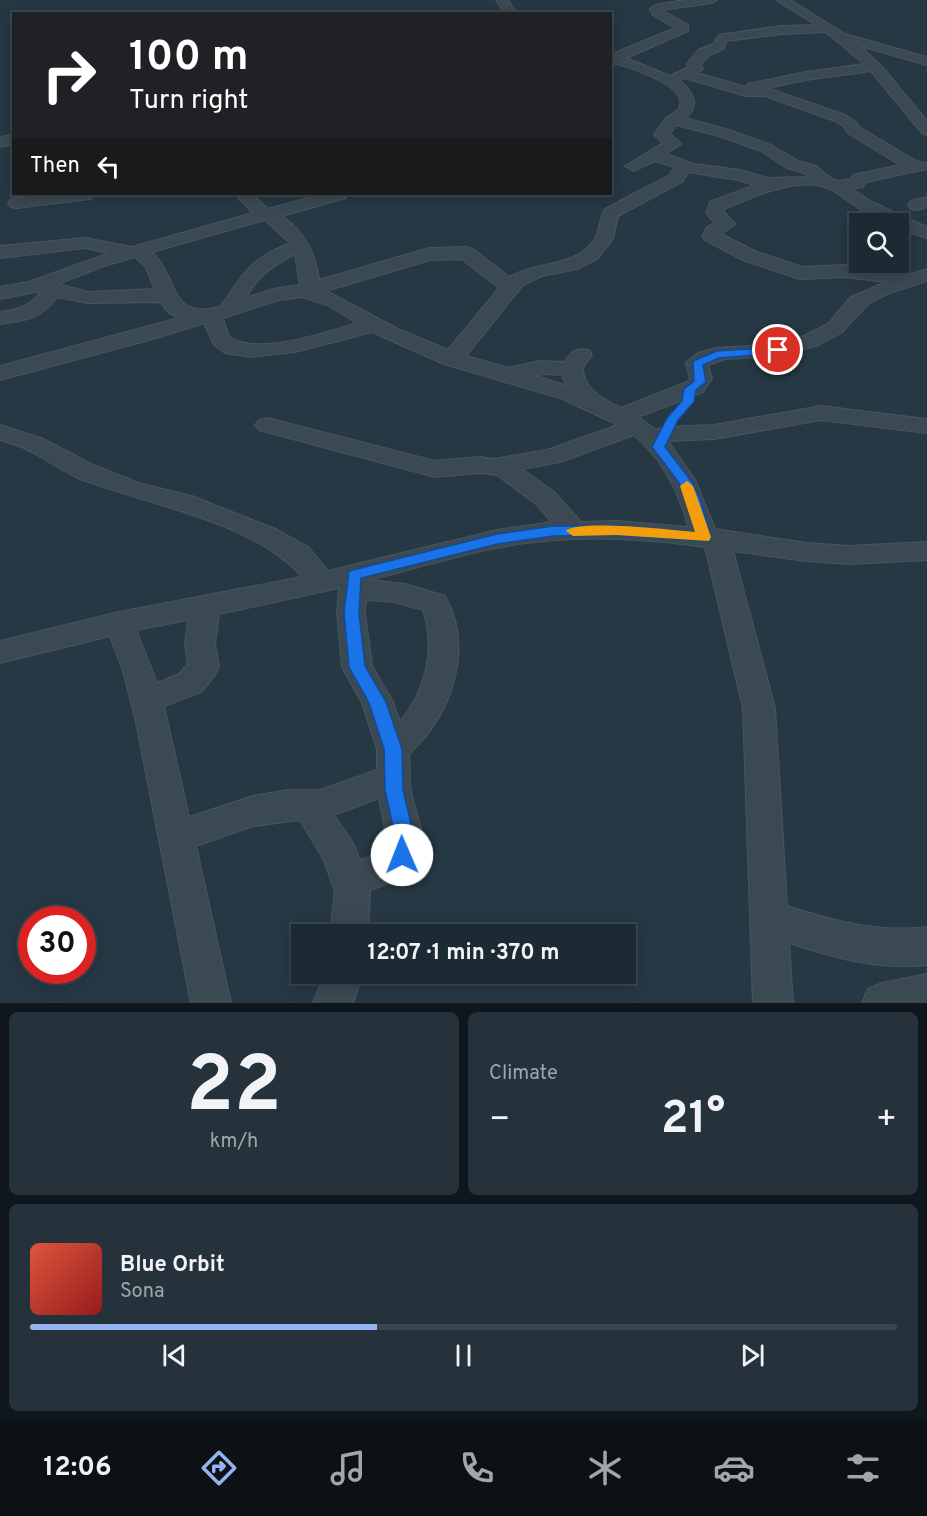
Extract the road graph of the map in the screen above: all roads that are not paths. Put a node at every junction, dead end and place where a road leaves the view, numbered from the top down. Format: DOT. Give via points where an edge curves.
graph roads {
  1 [pos="711,0"];
  2 [pos="782,0"];
  3 [pos="681,1"];
  4 [pos="642,5"];
  5 [pos="656,9"];
  6 [pos="809,28"];
  7 [pos="834,32"];
  8 [pos="761,46"];
  9 [pos="716,47"];
  10 [pos="612,59"];
  11 [pos="927,61"];
  12 [pos="874,67"];
  13 [pos="701,68"];
  14 [pos="663,78"];
  15 [pos="767,84"];
  16 [pos="744,91"];
  17 [pos="673,120"];
  18 [pos="927,130"];
  19 [pos="654,155"];
  20 [pos="682,165"];
  21 [pos="633,166"];
  22 [pos="922,172"];
  23 [pos="772,184"];
  24 [pos="833,184"];
  25 [pos="82,195"];
  26 [pos="244,195"];
  27 [pos="336,195"];
  28 [pos="17,203"];
  29 [pos="866,206"];
  30 [pos="869,213"];
  31 [pos="266,214"];
  32 [pos="927,233"];
  33 [pos="301,245"];
  34 [pos="135,251"];
  35 [pos="0,252"];
  36 [pos="849,271"];
  37 [pos="900,273"];
  38 [pos="921,278"];
  39 [pos="47,287"];
  40 [pos="510,288"];
  41 [pos="311,291"];
  42 [pos="0,293"];
  43 [pos="167,296"];
  44 [pos="215,313"];
  45 [pos="0,318"];
  46 [pos="374,324"];
  47 [pos="452,359"];
  48 [pos="0,373"];
  49 [pos="510,375"];
  50 [pos="690,389"];
  51 [pos="618,417"];
  52 [pos="267,425"];
  53 [pos="927,426"];
  54 [pos="0,432"];
  55 [pos="662,440"];
  56 [pos="496,466"];
  57 [pos="574,531"];
  58 [pos="710,538"];
  59 [pos="927,551"];
  60 [pos="322,582"];
  61 [pos="353,582"];
  62 [pos="208,605"];
  63 [pos="119,623"];
  64 [pos="0,652"];
  65 [pos="146,700"];
  66 [pos="394,763"];
  67 [pos="310,806"];
  68 [pos="176,837"];
  69 [pos="349,880"];
  70 [pos="768,918"];
  71 [pos="350,924"];
  72 [pos="927,946"];
  73 [pos="342,984"];
  74 [pos="927,994"];
  75 [pos="211,1003"];
  76 [pos="333,1003"];
  77 [pos="773,1003"];
  78 [pos="882,1003"];
  1 -- 3 [label="street"];
  2 -- 7 [label="street"];
  3 -- 5 [label="street"];
  4 -- 5 [label="street"];
  5 -- 10 [label="street" via="684,28"];
  6 -- 7 [label="street"];
  6 -- 8 [label="street" via="774,37"];
  6 -- 9 [label="street" via="723,38"];
  7 -- 11 [label="street"];
  7 -- 12 [label="street"];
  9 -- 13 [label="street" via="698,58 694,64"];
  9 -- 13 [label="street" via="723,57"];
  10 -- 14 [label="street"];
  12 -- 15 [label="street"];
  12 -- 18 [label="street"];
  13 -- 14 [label="street"];
  13 -- 15 [label="street"];
  13 -- 16 [label="street"];
  14 -- 17 [label="street" via="685,90 688,100 686,111"];
  15 -- 16 [label="street"];
  16 -- 22 [label="street" via="769,93 840,118"];
  17 -- 19 [label="street" via="662,135 673,144"];
  17 -- 24 [label="street" via="766,148"];
  19 -- 20 [label="street"];
  19 -- 21 [label="street"];
  20 -- 23 [label="street"];
  20 -- 40 [label="street" via="676,178 611,213 604,241 593,254 571,267 527,275"];
  22 -- 24 [label="street" via="859,177 857,183"];
  23 -- 24 [label="street" via="812,180"];
  23 -- 36 [label="street" via="716,206 715,213 726,224 711,236 750,256 800,273"];
  24 -- 29 [label="street"];
  25 -- 28 [label="street"];
  26 -- 31 [label="street"];
  27 -- 31 [label="street"];
  29 -- 30 [label="street"];
  29 -- 32 [label="street"];
  31 -- 33 [label="street" via="290,230"];
  31 -- 34 [label="street"];
  33 -- 41 [label="street"];
  33 -- 44 [label="street" via="255,271"];
  34 -- 35 [label="street" via="86,243"];
  34 -- 39 [label="street" via="94,263"];
  34 -- 43 [label="street" via="148,258"];
  37 -- 38 [label="street"];
  38 -- 50 [label="street" via="862,298 825,336 778,350 717,355 702,360 697,363 700,382"];
  39 -- 42 [label="street"];
  39 -- 43 [label="street" via="86,299 137,294"];
  39 -- 45 [label="street" via="46,302 37,310"];
  40 -- 41 [label="street" via="466,253 459,252 429,255"];
  40 -- 47 [label="street"];
  41 -- 44 [label="street" via="281,291"];
  41 -- 46 [label="street"];
  43 -- 44 [label="street" via="169,303 186,314"];
  44 -- 46 [label="street" via="221,341 245,350 289,348"];
  44 -- 48 [label="street"];
  46 -- 47 [label="street"];
  47 -- 49 [label="street"];
  49 -- 51 [label="street" via="579,398"];
  49 -- 51 [label="street" via="576,362 574,382"];
  50 -- 51 [label="street"];
  50 -- 55 [label="street" via="688,402 673,418"];
  51 -- 55 [label="street"];
  51 -- 56 [label="street" via="618,434 551,457"];
  52 -- 56 [label="street" via="435,470 465,465"];
  53 -- 55 [label="street" via="821,413"];
  54 -- 60 [label="street" via="35,444 84,471 266,535 298,554"];
  55 -- 58 [label="street"];
  56 -- 57 [label="street" via="545,498"];
  57 -- 58 [label="street" via="616,530"];
  57 -- 61 [label="street" via="497,539"];
  58 -- 59 [label="street" via="849,555"];
  58 -- 70 [label="street" via="759,708"];
  60 -- 61 [label="street"];
  60 -- 62 [label="street"];
  61 -- 66 [label="street" via="351,613 357,667 377,702"];
  61 -- 66 [label="street" via="411,593 435,603 441,617 443,668 433,699"];
  62 -- 63 [label="street"];
  62 -- 65 [label="street" via="199,648 204,667 190,683"];
  63 -- 64 [label="street"];
  63 -- 65 [label="street"];
  65 -- 68 [label="street"];
  66 -- 67 [label="street" via="336,800"];
  66 -- 69 [label="street" via="394,790 405,840 402,855 390,867"];
  67 -- 68 [label="street" via="253,811"];
  67 -- 69 [label="street" via="340,855"];
  68 -- 75 [label="street"];
  69 -- 71 [label="street"];
  70 -- 72 [label="street" via="882,949"];
  70 -- 77 [label="street"];
  73 -- 76 [label="street"];
  74 -- 78 [label="street"];
}
